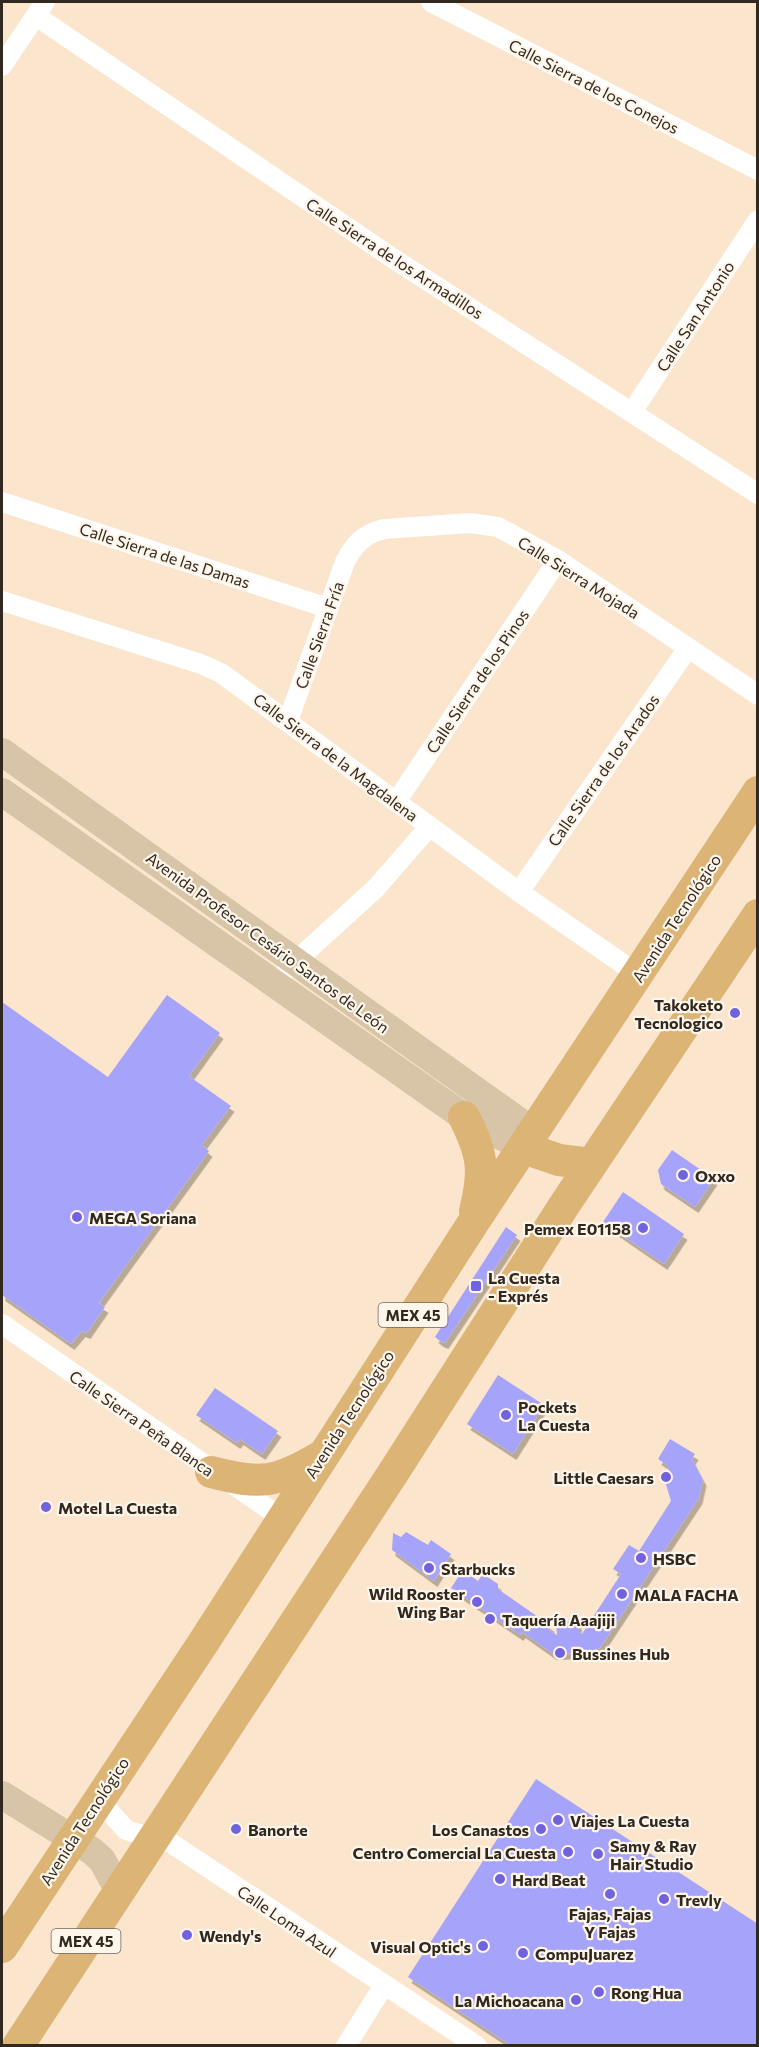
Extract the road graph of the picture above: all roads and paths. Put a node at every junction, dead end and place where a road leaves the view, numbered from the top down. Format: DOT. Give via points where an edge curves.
graph roads {
  1 [pos="431,2"];
  2 [pos="40,9"];
  3 [pos="2,66"];
  4 [pos="758,170"];
  5 [pos="758,220"];
  6 [pos="632,412"];
  7 [pos="758,495"];
  8 [pos="2,502"];
  9 [pos="352,549"];
  10 [pos="558,560"];
  11 [pos="2,601"];
  12 [pos="328,608"];
  13 [pos="688,648"];
  14 [pos="758,695"];
  15 [pos="288,721"];
  16 [pos="2,752"];
  17 [pos="758,792"];
  18 [pos="3,796"];
  19 [pos="396,802"];
  20 [pos="429,827"];
  21 [pos="519,892"];
  22 [pos="758,915"];
  23 [pos="294,961"];
  24 [pos="639,975"];
  25 [pos="275,984"];
  26 [pos="464,1117"];
  27 [pos="529,1140"];
  28 [pos="591,1164"];
  29 [pos="473,1223"];
  30 [pos="2,1324"];
  31 [pos="321,1457"];
  32 [pos="211,1472"];
  33 [pos="283,1519"];
  34 [pos="2,1795"];
  35 [pos="99,1800"];
  36 [pos="154,1836"];
  37 [pos="72,1840"];
  38 [pos="119,1891"];
  39 [pos="2,1947"];
  40 [pos="384,1985"];
  41 [pos="18,2046"];
  42 [pos="346,2046"];
  43 [pos="477,2046"];
  1 -- 4 [label="street, Calle Sierra de los Conejos"];
  2 -- 3 [label="street"];
  2 -- 6 [label="street, Calle Sierra de los Armadillos" via="394,259"];
  5 -- 6 [label="street, Calle San Antonio"];
  6 -- 7 [label="street, Calle Sierra de los Armadillos"];
  8 -- 12 [label="street, Calle Sierra de las Damas"];
  9 -- 10 [label="street, Calle Sierra Mojada" via="372,532 384,529 470,523 498,527"];
  9 -- 12 [label="street, Calle Sierra Fría"];
  10 -- 13 [label="street, Calle Sierra Mojada"];
  10 -- 19 [label="street, Calle Sierra de los Pinos"];
  11 -- 15 [label="street, Calle Sierra de la Magdalena" via="201,664 231,679"];
  12 -- 15 [label="street, Calle Sierra Fría"];
  13 -- 14 [label="street, Calle Sierra Mojada"];
  13 -- 21 [label="street, Calle Sierra de los Arados"];
  15 -- 19 [label="street, Calle Sierra de la Magdalena"];
  16 -- 23 [label="street, Avenida Profesor Cesário Santos de León"];
  17 -- 24 [label="main road, Avenida Tecnológico / MEX 45"];
  18 -- 25 [label="street, Avenida Profesor Cesário Santos de León"];
  19 -- 20 [label="street, Calle Sierra de la Magdalena"];
  20 -- 21 [label="street, Calle Sierra de la Magdalena"];
  20 -- 23 [label="street" via="376,888"];
  21 -- 24 [label="street, Calle Sierra de la Magdalena"];
  22 -- 28 [label="main road, MEX 45"];
  23 -- 25 [label="street"];
  23 -- 27 [label="street, Avenida Profesor Cesário Santos de León"];
  24 -- 27 [label="main road, Avenida Tecnológico / MEX 45"];
  25 -- 26 [label="street, Avenida Profesor Cesário Santos de León"];
  26 -- 27 [label="street, Avenida Profesor Cesário Santos de León"];
  26 -- 29 [label="main road" via="483,1167"];
  27 -- 28 [label="main road" via="560,1160"];
  27 -- 29 [label="main road, Avenida Tecnológico / MEX 45"];
  28 -- 36 [label="main road, MEX 45"];
  29 -- 31 [label="main road, Avenida Tecnológico / MEX 45"];
  30 -- 32 [label="street, Calle Sierra Peña Blanca"];
  31 -- 32 [label="main road" via="291,1474 271,1479 240,1479"];
  31 -- 33 [label="main road, Avenida Tecnológico / MEX 45"];
  32 -- 33 [label="street, Calle Sierra Peña Blanca"];
  33 -- 35 [label="main road, Avenida Tecnológico / MEX 45"];
  34 -- 37 [label="street"];
  35 -- 36 [label="street, Calle Loma Azul" via="126,1830"];
  35 -- 37 [label="main road, Avenida Tecnológico / MEX 45"];
  36 -- 38 [label="main road, MEX 45"];
  36 -- 40 [label="street, Calle Loma Azul" via="171,1843"];
  37 -- 38 [label="street" via="102,1860"];
  37 -- 39 [label="main road, Avenida Tecnológico / MEX 45"];
  38 -- 41 [label="main road, MEX 45"];
  40 -- 42 [label="street"];
  40 -- 43 [label="street, Calle Loma Azul"];
}
